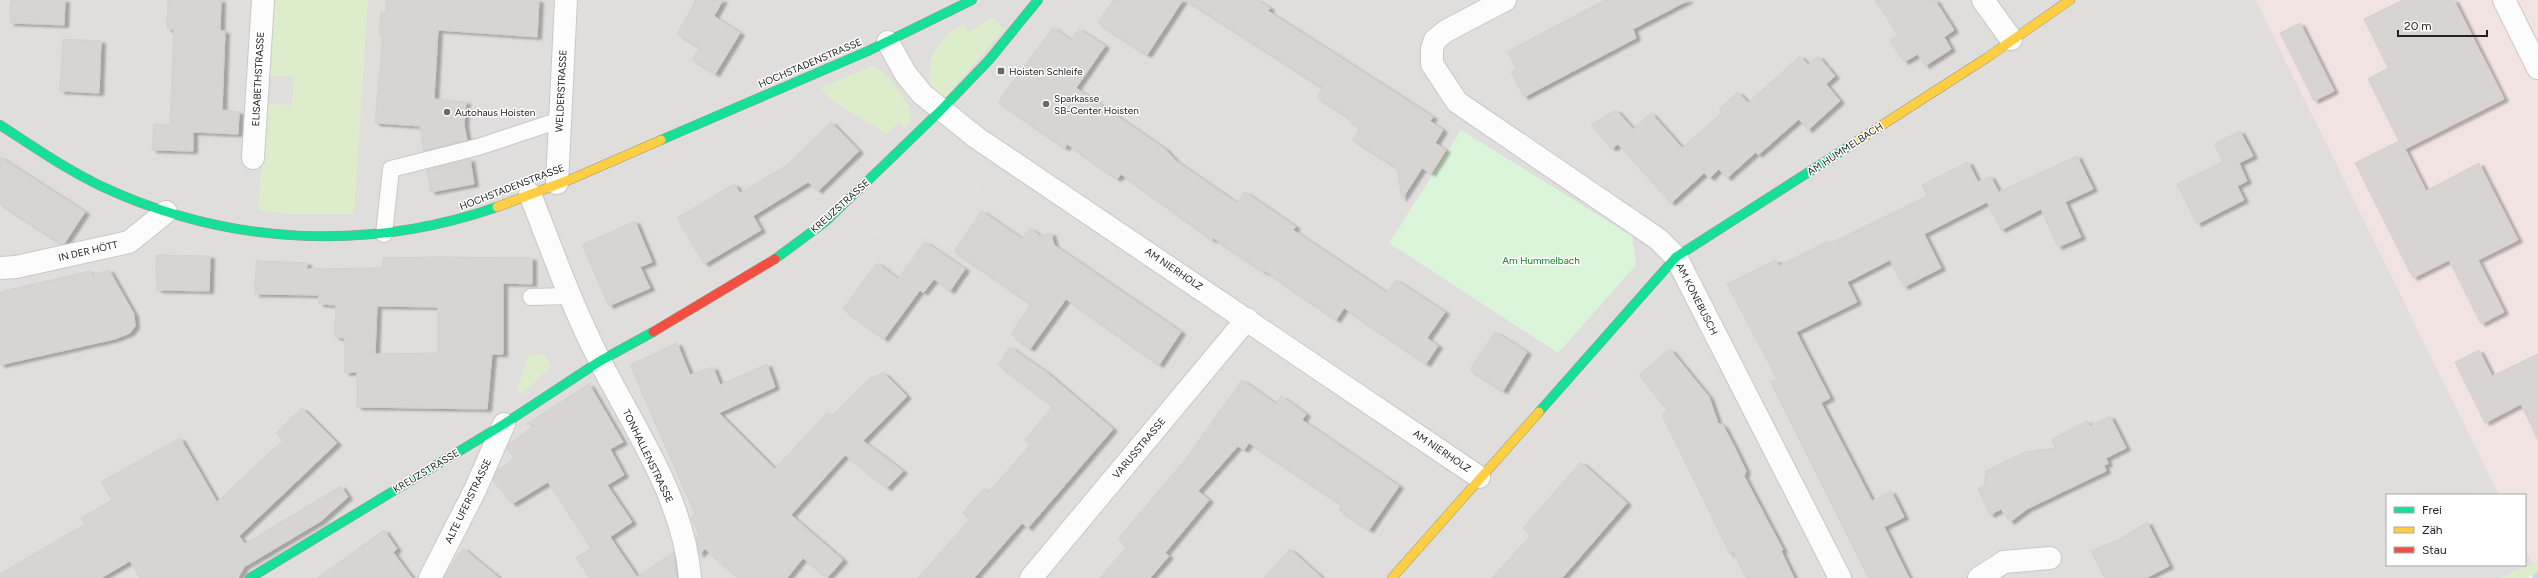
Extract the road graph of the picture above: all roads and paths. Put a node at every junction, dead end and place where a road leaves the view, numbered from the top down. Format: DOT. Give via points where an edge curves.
graph roads {
  1 [pos="262,0"];
  2 [pos="566,0"];
  3 [pos="972,0"];
  4 [pos="1038,0"];
  5 [pos="1505,0"];
  6 [pos="1983,0"];
  7 [pos="2070,0"];
  8 [pos="2504,0"];
  9 [pos="2011,39"];
  10 [pos="888,42"];
  11 [pos="2538,68"];
  12 [pos="941,110"];
  13 [pos="560,120"];
  14 [pos="0,125"];
  15 [pos="253,158"];
  16 [pos="557,183"];
  17 [pos="530,194"];
  18 [pos="166,212"];
  19 [pos="384,234"];
  20 [pos="1676,257"];
  21 [pos="0,268"];
  22 [pos="570,296"];
  23 [pos="531,297"];
  24 [pos="1247,319"];
  25 [pos="600,361"];
  26 [pos="504,424"];
  27 [pos="1479,477"];
  28 [pos="2050,558"];
  29 [pos="250,578"];
  30 [pos="430,578"];
  31 [pos="690,578"];
  32 [pos="1031,578"];
  33 [pos="1392,578"];
  34 [pos="1840,578"];
  35 [pos="1979,578"];
  1 -- 15 [label="street, ELISABETHSTRASSE"];
  2 -- 13 [label="street, WELDERSTRASSE"];
  3 -- 10 [label="street, HOCHSTADENSTRASSE"];
  4 -- 12 [label="street, KREUZSTRASSE" via="989,60"];
  5 -- 20 [label="street, AM KONEBUSCH" via="1446,31 1435,40 1432,64 1457,102 1658,239"];
  6 -- 9 [label="street"];
  7 -- 9 [label="street, AM HUMMELBACH"];
  8 -- 11 [label="street"];
  9 -- 20 [label="street, AM HUMMELBACH" via="1982,61"];
  10 -- 12 [label="street, AM NIERHOLZ" via="905,73 922,94"];
  10 -- 16 [label="street, HOCHSTADENSTRASSE"];
  12 -- 24 [label="street, AM NIERHOLZ" via="977,138"];
  12 -- 25 [label="street, KREUZSTRASSE" via="825,222 783,253 688,312"];
  13 -- 16 [label="street, WELDERSTRASSE"];
  13 -- 19 [label="lane" via="478,147 391,169"];
  14 -- 18 [label="street, HOCHSTADENSTRASSE" via="56,161 104,187"];
  16 -- 17 [label="street, HOCHSTADENSTRASSE"];
  17 -- 19 [label="street, HOCHSTADENSTRASSE" via="455,220"];
  17 -- 22 [label="street"];
  18 -- 19 [label="street, HOCHSTADENSTRASSE" via="249,232 323,238"];
  18 -- 21 [label="street, IN DER HÖTT" via="129,242 16,267"];
  20 -- 27 [label="street, AM HUMMELBACH"];
  20 -- 34 [label="street, AM KONEBUSCH"];
  22 -- 23 [label="lane"];
  22 -- 25 [label="street"];
  24 -- 27 [label="street, AM NIERHOLZ"];
  24 -- 32 [label="street, VARUSSTRASSE"];
  25 -- 26 [label="street, KREUZSTRASSE"];
  25 -- 31 [label="street, TONHALLENSTRASSE" via="666,491 684,541"];
  26 -- 29 [label="street, KREUZSTRASSE"];
  26 -- 30 [label="street, ALTE UFERSTRASSE" via="475,490"];
  27 -- 33 [label="street, AM HUMMELBACH"];
  28 -- 35 [label="street" via="2004,562"];
}
